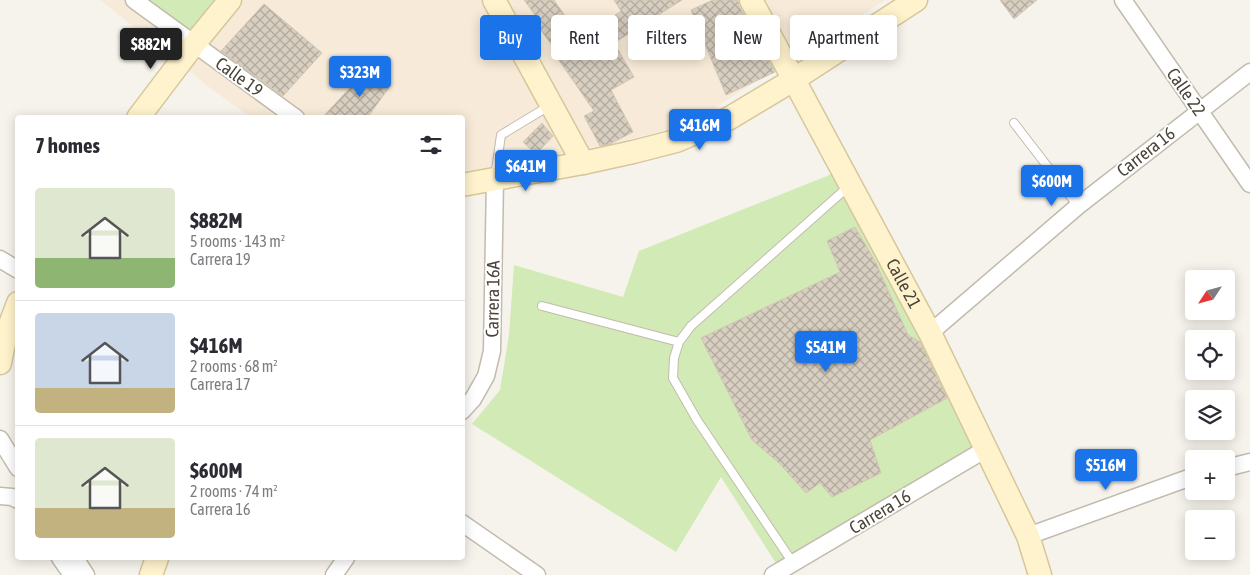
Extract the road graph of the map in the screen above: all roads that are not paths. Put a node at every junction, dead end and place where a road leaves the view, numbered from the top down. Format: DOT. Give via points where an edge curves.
graph roads {
  1 [pos="134,0"];
  2 [pos="230,0"];
  3 [pos="494,0"];
  4 [pos="751,0"];
  5 [pos="916,0"];
  6 [pos="1122,0"];
  7 [pos="194,44"];
  8 [pos="1250,72"];
  9 [pos="793,80"];
  10 [pos="551,105"];
  11 [pos="1199,110"];
  12 [pos="140,115"];
  13 [pos="292,115"];
  14 [pos="1014,123"];
  15 [pos="583,163"];
  16 [pos="495,179"];
  17 [pos="465,184"];
  18 [pos="850,184"];
  19 [pos="1250,184"];
  20 [pos="1078,206"];
  21 [pos="0,260"];
  22 [pos="15,268"];
  23 [pos="542,306"];
  24 [pos="15,311"];
  25 [pos="930,334"];
  26 [pos="679,342"];
  27 [pos="0,363"];
  28 [pos="465,407"];
  29 [pos="0,439"];
  30 [pos="986,449"];
  31 [pos="1250,462"];
  32 [pos="15,463"];
  33 [pos="1235,466"];
  34 [pos="1185,479"];
  35 [pos="0,496"];
  36 [pos="15,498"];
  37 [pos="465,525"];
  38 [pos="1028,536"];
  39 [pos="61,560"];
  40 [pos="76,560"];
  41 [pos="156,560"];
  42 [pos="345,560"];
  43 [pos="793,563"];
  44 [pos="72,575"];
  45 [pos="86,575"];
  46 [pos="151,575"];
  47 [pos="334,575"];
  48 [pos="537,575"];
  49 [pos="773,575"];
  50 [pos="1040,575"];
  1 -- 7 [label="street, Calle 19"];
  2 -- 7 [label="main road"];
  3 -- 10 [label="main road"];
  4 -- 9 [label="main road, Calle 21"];
  5 -- 9 [label="main road"];
  6 -- 11 [label="street, Calle 22"];
  7 -- 12 [label="main road"];
  7 -- 13 [label="street, Calle 19"];
  8 -- 11 [label="street, Carrera 16"];
  9 -- 15 [label="main road" via="728,118 676,141"];
  9 -- 18 [label="main road, Calle 21"];
  10 -- 15 [label="main road"];
  10 -- 16 [label="lane" via="501,135"];
  11 -- 19 [label="street, Calle 22"];
  11 -- 20 [label="street, Carrera 16"];
  14 -- 20 [label="lane"];
  15 -- 16 [label="main road"];
  16 -- 17 [label="main road"];
  16 -- 28 [label="street, Carrera 16A" via="492,351 486,376"];
  18 -- 25 [label="main road, Calle 21"];
  18 -- 26 [label="lane" via="691,326"];
  20 -- 25 [label="street, Carrera 16"];
  21 -- 22 [label="street"];
  23 -- 26 [label="lane"];
  24 -- 27 [label="main road"];
  25 -- 30 [label="main road, Calle 21"];
  26 -- 43 [label="lane" via="673,378 697,420"];
  29 -- 32 [label="street"];
  30 -- 38 [label="main road, Calle 21"];
  30 -- 43 [label="street, Carrera 16"];
  31 -- 33 [label="street"];
  34 -- 38 [label="street"];
  35 -- 36 [label="street"];
  37 -- 48 [label="street"];
  38 -- 50 [label="main road, Calle 21"];
  39 -- 44 [label="street"];
  40 -- 45 [label="street"];
  41 -- 46 [label="main road"];
  42 -- 47 [label="street"];
  43 -- 49 [label="street, Carrera 16"];
}
